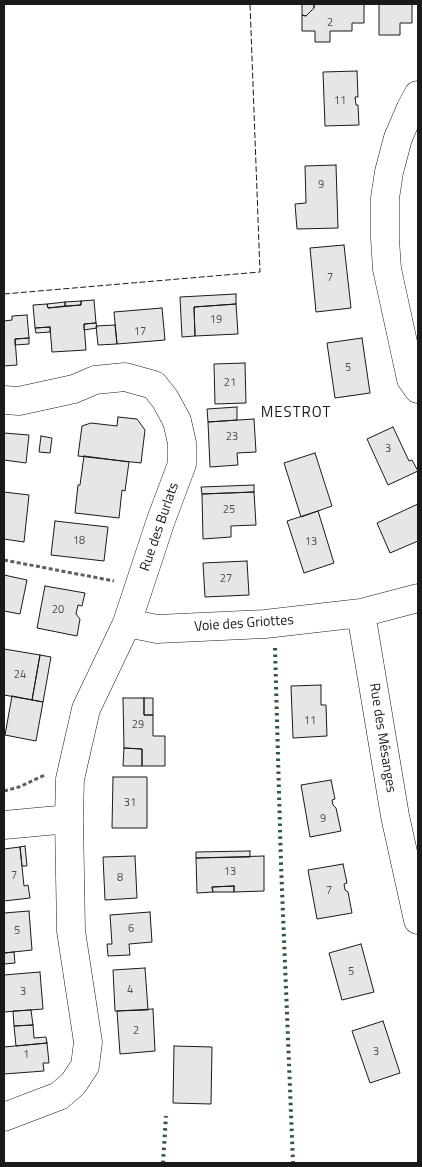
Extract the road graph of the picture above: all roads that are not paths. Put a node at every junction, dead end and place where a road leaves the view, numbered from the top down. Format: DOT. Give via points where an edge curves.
graph roads {
  1 [pos="418,95"];
  2 [pos="418,389"];
  3 [pos="4,400"];
  4 [pos="418,598"];
  5 [pos="361,613"];
  6 [pos="127,623"];
  7 [pos="69,819"];
  8 [pos="4,825"];
  9 [pos="414,878"];
  10 [pos="418,920"];
  11 [pos="4,1117"];
  1 -- 2 [label="street" via="398,138 384,198 387,269 411,379"];
  3 -- 6 [label="street, Rue des Burlats" via="19,401 74,389 95,380 126,377 154,385 165,399 177,421 182,464"];
  4 -- 5 [label="street"];
  5 -- 6 [label="street, Voie des Griottes" via="274,624 157,629"];
  5 -- 9 [label="street, Rue des Mésanges" via="395,816"];
  6 -- 7 [label="street, Rue des Burlats" via="86,709 70,779"];
  7 -- 8 [label="street"];
  7 -- 11 [label="street, Rue des Burlats" via="71,931 88,1042 85,1066 73,1084 59,1096"];
  9 -- 10 [label="street, Rue des Mésanges"];
}
